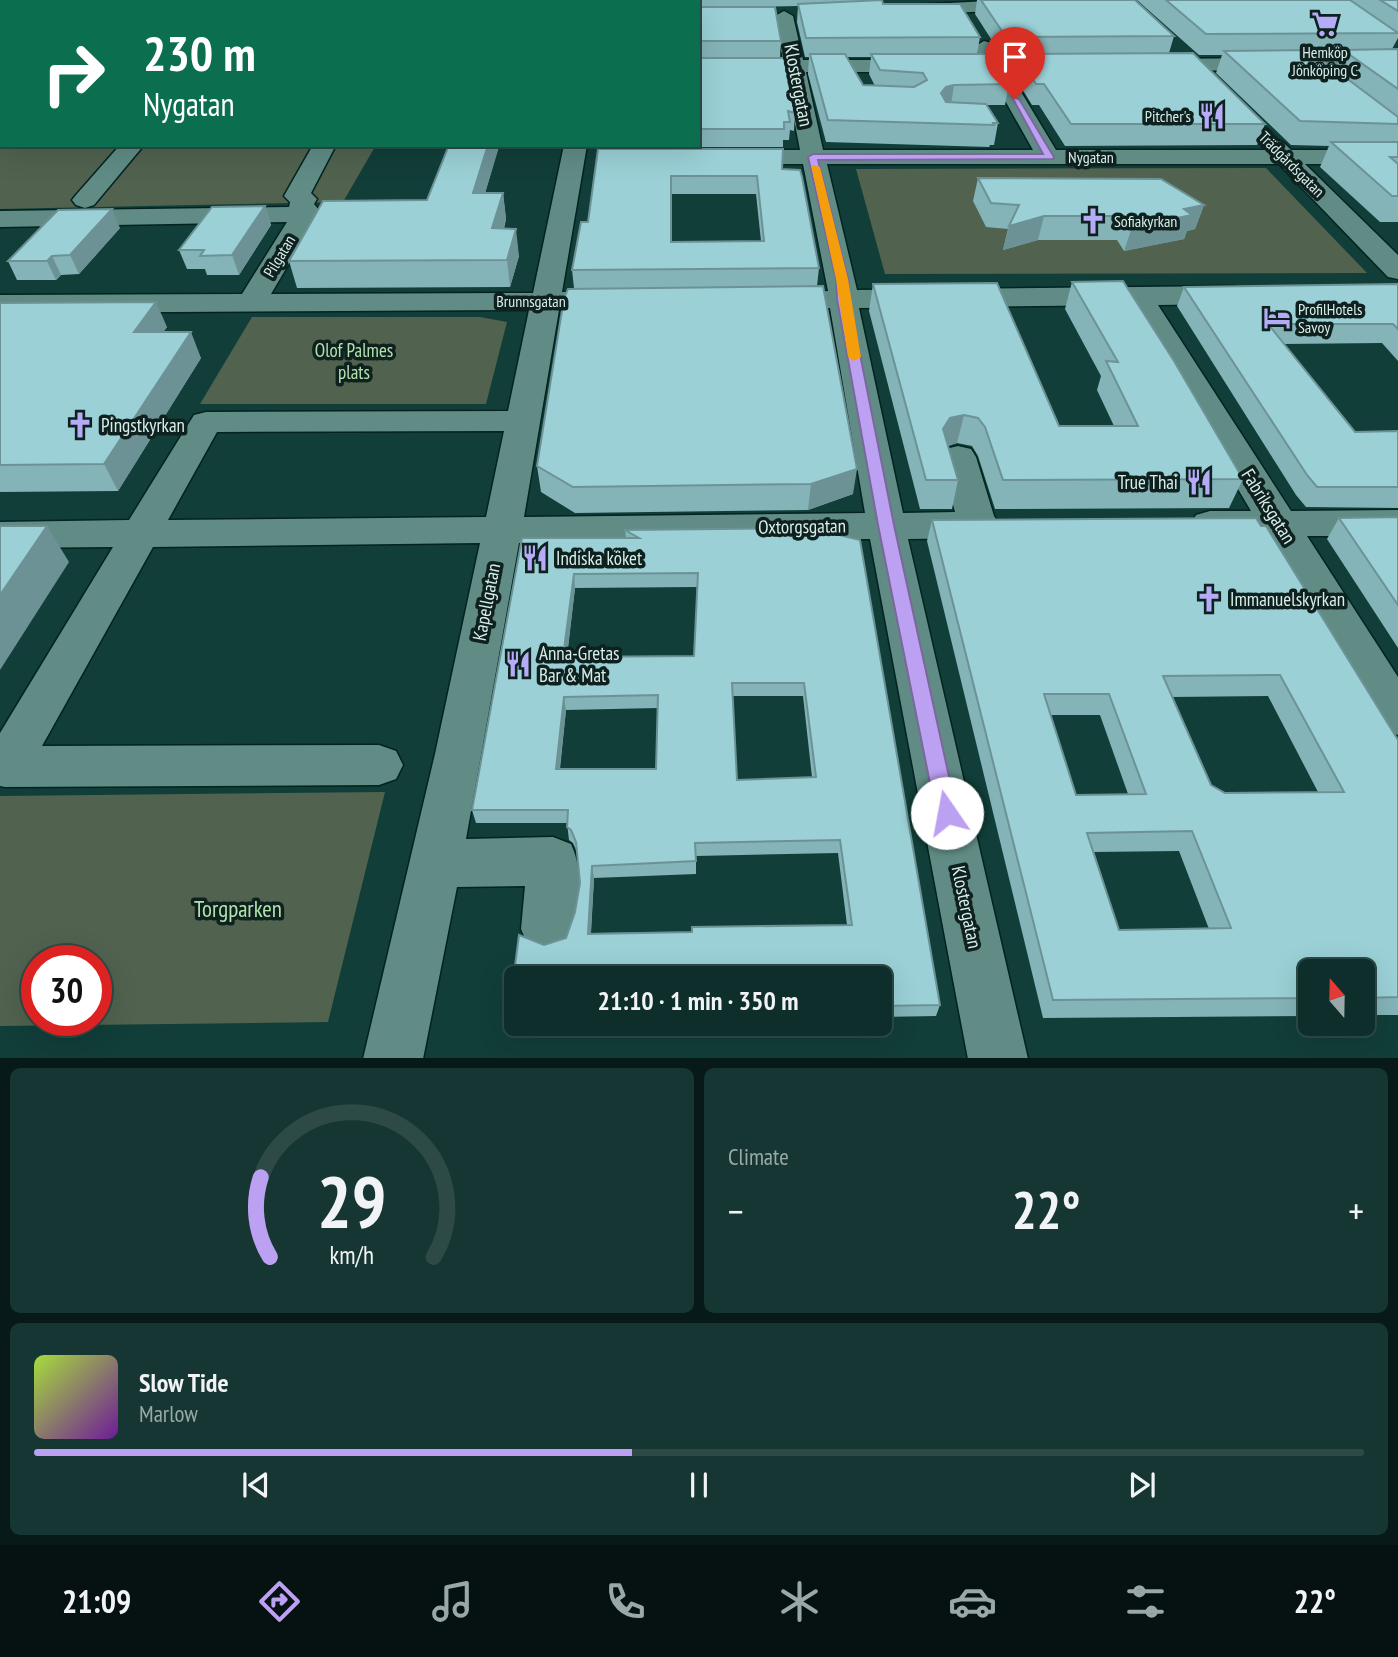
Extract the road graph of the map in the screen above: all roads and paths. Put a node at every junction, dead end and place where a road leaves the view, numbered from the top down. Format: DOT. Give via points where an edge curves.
graph roads {
  1 [pos="1123,2"];
  2 [pos="893,11"];
  3 [pos="781,16"];
  4 [pos="968,20"];
  5 [pos="1175,47"];
  6 [pos="1398,63"];
  7 [pos="1307,64"];
  8 [pos="1088,65"];
  9 [pos="1128,65"];
  10 [pos="1194,65"];
  11 [pos="700,66"];
  12 [pos="796,66"];
  13 [pos="853,66"];
  14 [pos="996,66"];
  15 [pos="1334,85"];
  16 [pos="863,88"];
  17 [pos="1218,89"];
  18 [pos="1000,115"];
  19 [pos="1024,115"];
  20 [pos="1256,128"];
  21 [pos="131,147"];
  22 [pos="324,147"];
  23 [pos="583,153"];
  24 [pos="706,157"];
  25 [pos="813,157"];
  26 [pos="1049,157"];
  27 [pos="1284,157"];
  28 [pos="1398,157"];
  29 [pos="85,200"];
  30 [pos="0,202"];
  31 [pos="303,207"];
  32 [pos="0,219"];
  33 [pos="1393,286"];
  34 [pos="1261,295"];
  35 [pos="1138,296"];
  36 [pos="843,299"];
  37 [pos="748,300"];
  38 [pos="545,301"];
  39 [pos="640,301"];
  40 [pos="252,302"];
  41 [pos="0,304"];
  42 [pos="522,421"];
  43 [pos="958,457"];
  44 [pos="1398,523"];
  45 [pos="1173,524"];
  46 [pos="1280,524"];
  47 [pos="886,525"];
  48 [pos="978,525"];
  49 [pos="1020,525"];
  50 [pos="500,529"];
  51 [pos="141,534"];
  52 [pos="0,535"];
  53 [pos="1398,716"];
  54 [pos="379,765"];
  55 [pos="435,864"];
  56 [pos="548,929"];
  57 [pos="393,1058"];
  58 [pos="999,1058"];
  1 -- 2 [label="street"];
  3 -- 12 [label="street, Klostergatan"];
  4 -- 14 [label="street"];
  5 -- 10 [label="street"];
  6 -- 7 [label="street"];
  7 -- 10 [label="street"];
  7 -- 15 [label="street"];
  8 -- 14 [label="street"];
  9 -- 10 [label="street"];
  10 -- 17 [label="street"];
  11 -- 12 [label="street"];
  12 -- 13 [label="street"];
  12 -- 25 [label="street, Klostergatan"];
  13 -- 14 [label="street"];
  13 -- 16 [label="street"];
  14 -- 19 [label="street"];
  18 -- 19 [label="street"];
  19 -- 26 [label="street"];
  20 -- 27 [label="street, Trädgårdsgatan"];
  21 -- 29 [label="street"];
  22 -- 31 [label="street, Pilgatan"];
  23 -- 38 [label="street, Kapellgatan"];
  24 -- 25 [label="street, Nygatan"];
  25 -- 26 [label="street, Nygatan"];
  25 -- 36 [label="street, Klostergatan"];
  26 -- 27 [label="street, Nygatan"];
  27 -- 28 [label="street, Nygatan"];
  27 -- 33 [label="street, Trädgårdsgatan"];
  29 -- 30 [label="street"];
  29 -- 31 [label="street"];
  31 -- 32 [label="street"];
  31 -- 40 [label="street, Pilgatan"];
  34 -- 35 [label="street"];
  35 -- 36 [label="street"];
  35 -- 46 [label="street, Fabriksgatan"];
  36 -- 37 [label="street"];
  36 -- 47 [label="street, Klostergatan"];
  38 -- 39 [label="street, Brunnsgatan"];
  38 -- 40 [label="street, Brunnsgatan"];
  38 -- 42 [label="street, Kapellgatan"];
  40 -- 41 [label="street, Brunnsgatan"];
  42 -- 50 [label="street, Kapellgatan"];
  42 -- 51 [label="street" via="206,422"];
  43 -- 48 [label="street"];
  44 -- 46 [label="street"];
  45 -- 46 [label="street"];
  46 -- 53 [label="street, Fabriksgatan"];
  47 -- 48 [label="street, Oxtorgsgatan"];
  47 -- 50 [label="street, Oxtorgsgatan"];
  47 -- 58 [label="street, Klostergatan"];
  48 -- 49 [label="street, Oxtorgsgatan"];
  50 -- 51 [label="street, Oxtorgsgatan"];
  50 -- 55 [label="street, Kapellgatan"];
  51 -- 52 [label="street"];
  51 -- 54 [label="street" via="5,767"];
  55 -- 56 [label="street" via="553,861"];
  55 -- 57 [label="street, Kapellgatan"];
}
